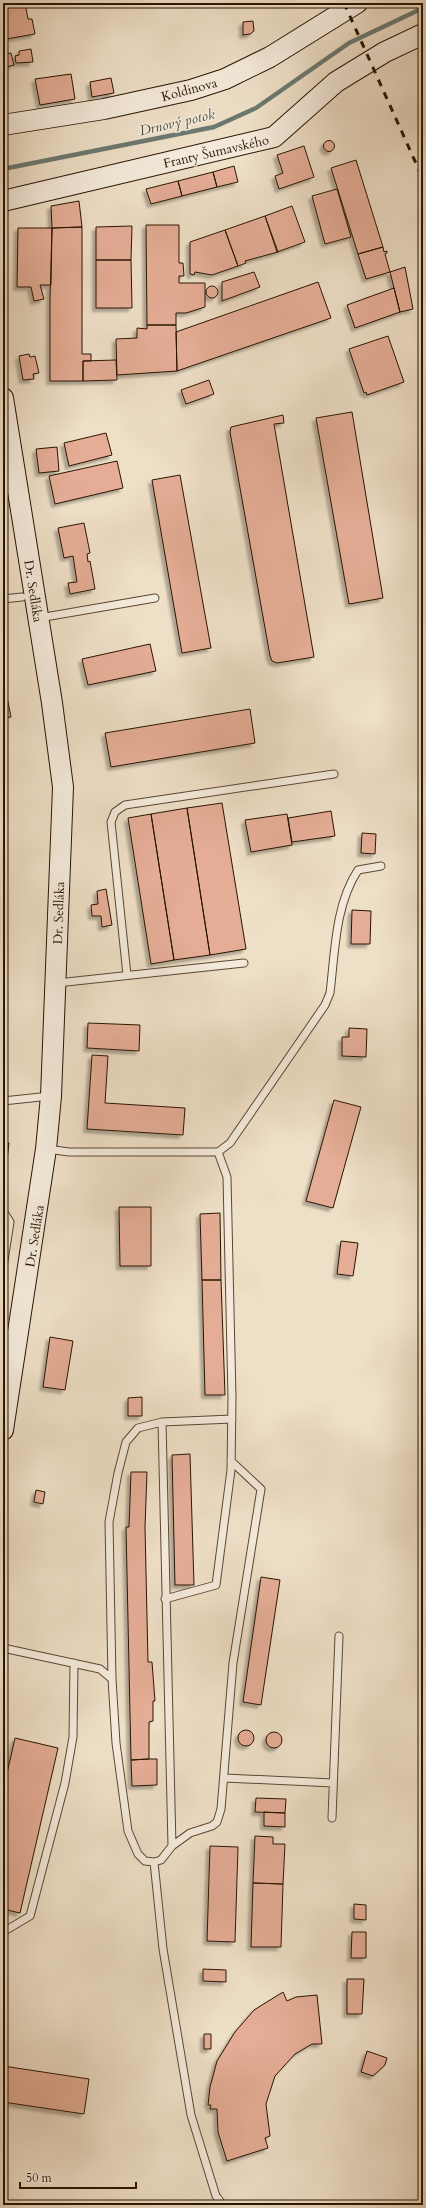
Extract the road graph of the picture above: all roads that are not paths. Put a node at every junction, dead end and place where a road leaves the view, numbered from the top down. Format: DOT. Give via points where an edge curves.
graph roads {
  1 [pos="357,3"];
  2 [pos="423,34"];
  3 [pos="3,125"];
  4 [pos="3,201"];
  5 [pos="3,398"];
  6 [pos="22,597"];
  7 [pos="155,598"];
  8 [pos="3,599"];
  9 [pos="39,618"];
  10 [pos="334,774"];
  11 [pos="381,866"];
  12 [pos="244,963"];
  13 [pos="127,976"];
  14 [pos="55,983"];
  15 [pos="51,1096"];
  16 [pos="3,1101"];
  17 [pos="46,1149"];
  18 [pos="218,1152"];
  19 [pos="3,1211"];
  20 [pos="3,1267"];
  21 [pos="232,1419"];
  22 [pos="162,1422"];
  23 [pos="3,1430"];
  24 [pos="231,1461"];
  25 [pos="165,1599"];
  26 [pos="339,1636"];
  27 [pos="3,1648"];
  28 [pos="74,1663"];
  29 [pos="112,1679"];
  30 [pos="225,1778"];
  31 [pos="333,1784"];
  32 [pos="332,1818"];
  33 [pos="172,1846"];
  34 [pos="154,1862"];
  35 [pos="3,1932"];
  36 [pos="223,2205"];
  1 -- 3 [label="street, Koldinova" via="270,57 225,79 184,92 104,109"];
  2 -- 4 [label="street, Franty Šumavského" via="385,52 336,82 274,137"];
  5 -- 9 [label="street, Dr. Sedláka"];
  6 -- 8 [label="lane"];
  7 -- 9 [label="lane"];
  9 -- 14 [label="street, Dr. Sedláka" via="63,787"];
  10 -- 13 [label="lane" via="125,805 116,812 111,822"];
  11 -- 18 [label="lane" via="358,870 348,884 342,902 330,993 325,1005 230,1143"];
  12 -- 13 [label="lane"];
  13 -- 14 [label="lane"];
  14 -- 15 [label="street, Dr. Sedláka"];
  15 -- 16 [label="lane"];
  15 -- 17 [label="street, Dr. Sedláka"];
  17 -- 18 [label="lane" via="69,1152"];
  17 -- 23 [label="street, Dr. Sedláka"];
  18 -- 21 [label="lane" via="227,1177"];
  19 -- 20 [label="lane" via="10,1222"];
  21 -- 22 [label="lane"];
  21 -- 24 [label="lane"];
  22 -- 25 [label="lane"];
  22 -- 29 [label="lane" via="138,1428 126,1442 118,1473 109,1522"];
  24 -- 25 [label="lane" via="216,1586"];
  24 -- 30 [label="lane" via="261,1489 234,1663"];
  25 -- 33 [label="lane"];
  26 -- 31 [label="lane"];
  27 -- 28 [label="lane"];
  28 -- 29 [label="lane" via="100,1669"];
  28 -- 35 [label="lane" via="73,1737 54,1825 30,1916"];
  29 -- 34 [label="lane" via="116,1743 128,1831 138,1854 145,1861"];
  30 -- 31 [label="lane"];
  30 -- 33 [label="lane" via="217,1822 208,1828 194,1831"];
  31 -- 32 [label="lane"];
  33 -- 34 [label="lane" via="161,1860"];
  34 -- 36 [label="lane" via="163,1949 191,2115 216,2196"];
}
